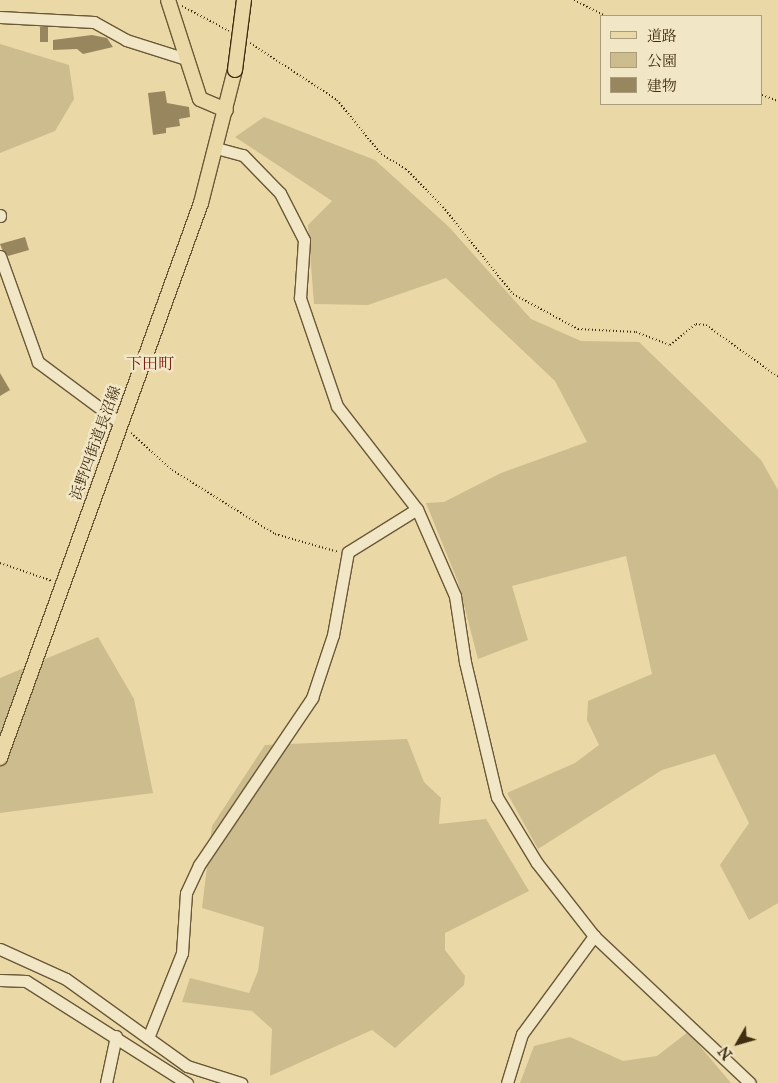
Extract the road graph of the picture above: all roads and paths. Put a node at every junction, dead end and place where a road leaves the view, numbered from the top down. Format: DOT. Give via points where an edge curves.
graph roads {
  1 [pos="168,0"];
  2 [pos="180,0"];
  3 [pos="244,0"];
  4 [pos="574,0"];
  5 [pos="603,15"];
  6 [pos="0,17"];
  7 [pos="234,34"];
  8 [pos="242,39"];
  9 [pos="186,59"];
  10 [pos="763,95"];
  11 [pos="778,101"];
  12 [pos="226,110"];
  13 [pos="216,148"];
  14 [pos="0,256"];
  15 [pos="778,377"];
  16 [pos="120,423"];
  17 [pos="417,509"];
  18 [pos="348,552"];
  19 [pos="0,563"];
  20 [pos="62,585"];
  21 [pos="0,758"];
  22 [pos="594,936"];
  23 [pos="0,949"];
  24 [pos="0,980"];
  25 [pos="116,1036"];
  26 [pos="148,1038"];
  27 [pos="106,1083"];
  28 [pos="187,1083"];
  29 [pos="240,1083"];
  30 [pos="507,1083"];
  31 [pos="750,1083"];
  1 -- 9 [label="main road"];
  2 -- 7 [label="path" via="182,6"];
  3 -- 12 [label="main road, 浜野四街道長沼線, bridge" via="236,70"];
  4 -- 5 [label="path"];
  6 -- 9 [label="street" via="94,22 126,40"];
  8 -- 15 [label="path" via="337,100 381,154 406,169 444,207 513,294 578,329 636,332 670,345 696,324 706,325"];
  9 -- 12 [label="main road" via="200,99"];
  10 -- 11 [label="path"];
  12 -- 13 [label="main road, 浜野四街道長沼線"];
  13 -- 16 [label="main road, 浜野四街道長沼線"];
  13 -- 17 [label="street" via="243,155 288,207 304,240 300,298 337,406"];
  14 -- 16 [label="street" via="38,362"];
  16 -- 18 [label="path" via="172,470 275,534 331,552"];
  16 -- 20 [label="main road, 浜野四街道長沼線"];
  17 -- 18 [label="street"];
  17 -- 22 [label="street" via="455,596 465,662 497,797 537,863"];
  18 -- 26 [label="street" via="333,635 312,698 198,865 186,893 182,953"];
  19 -- 20 [label="path"];
  20 -- 21 [label="main road, 浜野四街道長沼線"];
  22 -- 30 [label="street" via="522,1034"];
  22 -- 31 [label="street"];
  23 -- 26 [label="street" via="66,979"];
  24 -- 25 [label="street" via="26,982"];
  25 -- 27 [label="street"];
  25 -- 28 [label="street"];
  26 -- 29 [label="street" via="187,1066"];
}
